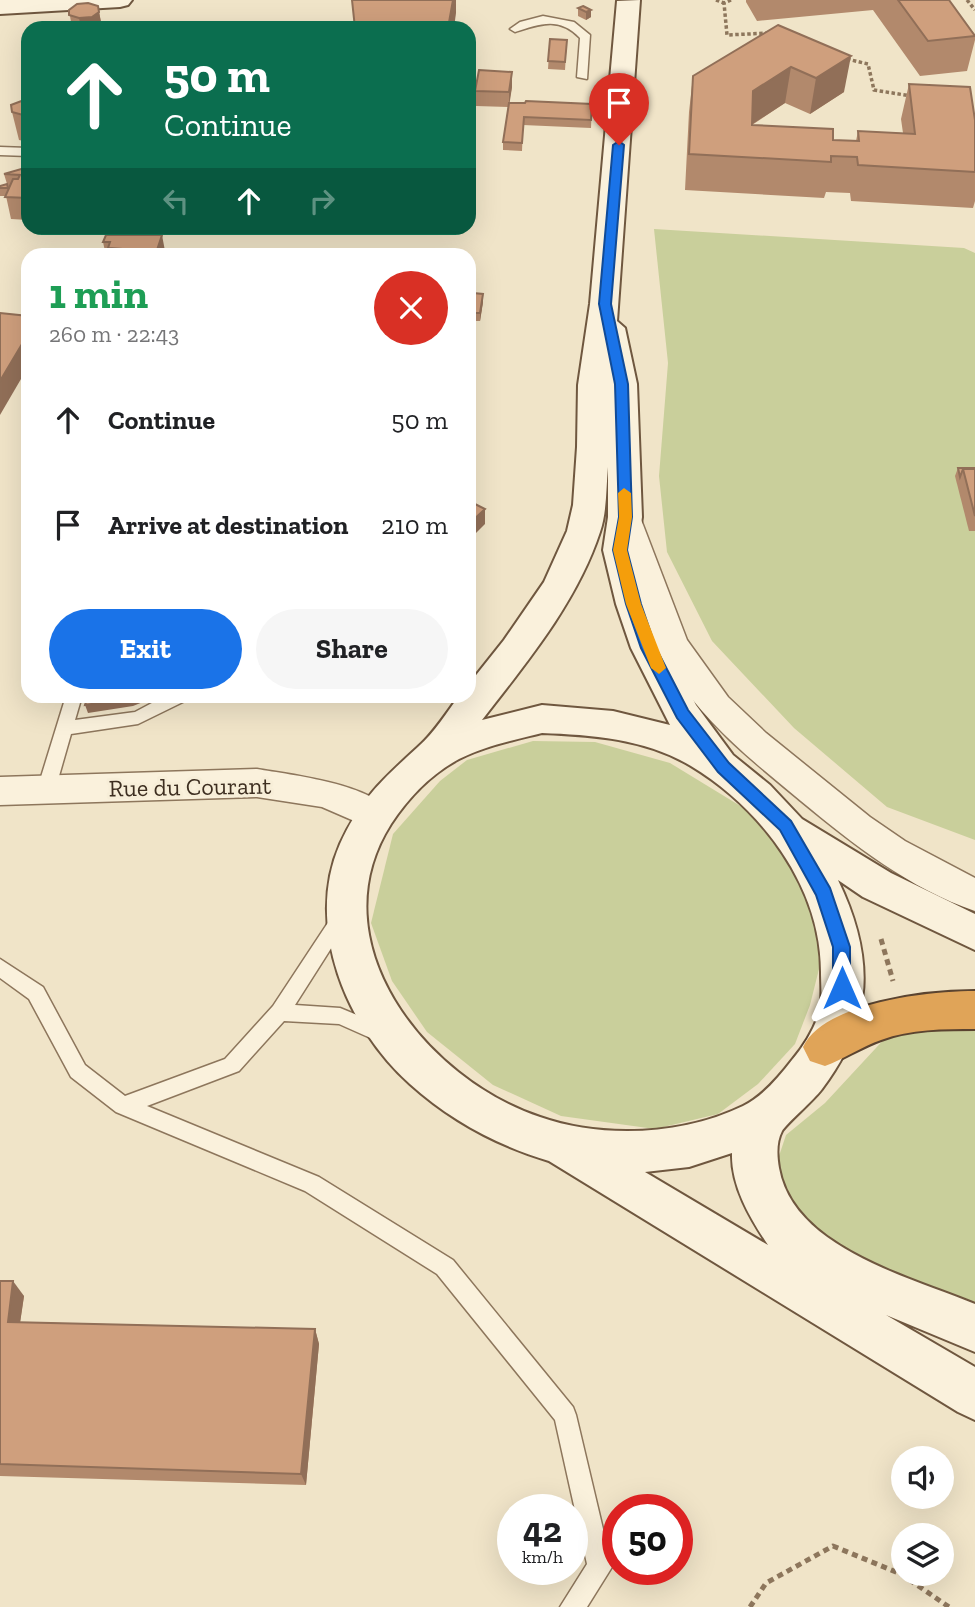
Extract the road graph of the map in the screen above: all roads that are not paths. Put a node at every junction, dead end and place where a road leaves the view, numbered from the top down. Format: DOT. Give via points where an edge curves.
graph roads {
  1 [pos="120,0"];
  2 [pos="622,0"];
  3 [pos="629,1"];
  4 [pos="653,1"];
  5 [pos="0,7"];
  6 [pos="515,29"];
  7 [pos="583,77"];
  8 [pos="0,151"];
  9 [pos="21,152"];
  10 [pos="605,304"];
  11 [pos="625,517"];
  12 [pos="476,701"];
  13 [pos="72,703"];
  14 [pos="167,703"];
  15 [pos="474,703"];
  16 [pos="65,728"];
  17 [pos="432,757"];
  18 [pos="723,768"];
  19 [pos="46,790"];
  20 [pos="0,791"];
  21 [pos="375,816"];
  22 [pos="786,826"];
  23 [pos="975,896"];
  24 [pos="346,911"];
  25 [pos="975,933"];
  26 [pos="0,967"];
  27 [pos="975,1010"];
  28 [pos="279,1012"];
  29 [pos="395,1040"];
  30 [pos="825,1046"];
  31 [pos="123,1106"];
  32 [pos="763,1118"];
  33 [pos="552,1142"];
  34 [pos="975,1328"];
  35 [pos="975,1395"];
  36 [pos="572,1607"];
  1 -- 5 [label="main road"];
  2 -- 3 [label="main road"];
  3 -- 4 [label="main road"];
  3 -- 10 [label="main road"];
  6 -- 7 [label="lane" via="542,19 572,23 586,37"];
  8 -- 9 [label="lane"];
  10 -- 11 [label="main road" via="622,384"];
  10 -- 12 [label="main road" via="593,384 593,447 584,531 559,586"];
  11 -- 18 [label="main road" via="620,550 649,648 682,714"];
  11 -- 23 [label="street" via="672,643 693,678 726,715 840,814 902,857"];
  13 -- 16 [label="lane"];
  14 -- 16 [label="lane" via="138,718"];
  15 -- 17 [label="main road"];
  16 -- 19 [label="lane"];
  17 -- 18 [label="main road" via="491,731 542,719 592,720 670,740"];
  17 -- 21 [label="main road" via="400,785"];
  18 -- 22 [label="main road"];
  19 -- 20 [label="street, Rue du Courant"];
  19 -- 21 [label="street, Rue du Courant" via="257,783 327,794"];
  21 -- 24 [label="main road" via="356,852"];
  22 -- 25 [label="main road" via="877,886"];
  22 -- 30 [label="main road" via="824,893 842,947 842,1009"];
  24 -- 28 [label="lane"];
  24 -- 29 [label="main road" via="366,990"];
  26 -- 31 [label="lane" via="36,993 78,1072"];
  27 -- 30 [label="highway" via="902,1014 858,1027"];
  28 -- 29 [label="lane" via="340,1016"];
  28 -- 31 [label="lane" via="232,1065"];
  29 -- 33 [label="main road" via="442,1085 496,1118"];
  30 -- 32 [label="main road" via="797,1089"];
  31 -- 36 [label="lane" via="312,1184 445,1267 565,1415 600,1567"];
  32 -- 33 [label="main road" via="709,1142 667,1152 627,1153"];
  32 -- 34 [label="main road" via="754,1155 758,1179 766,1204 792,1240 838,1271"];
  33 -- 35 [label="main road"];
}
